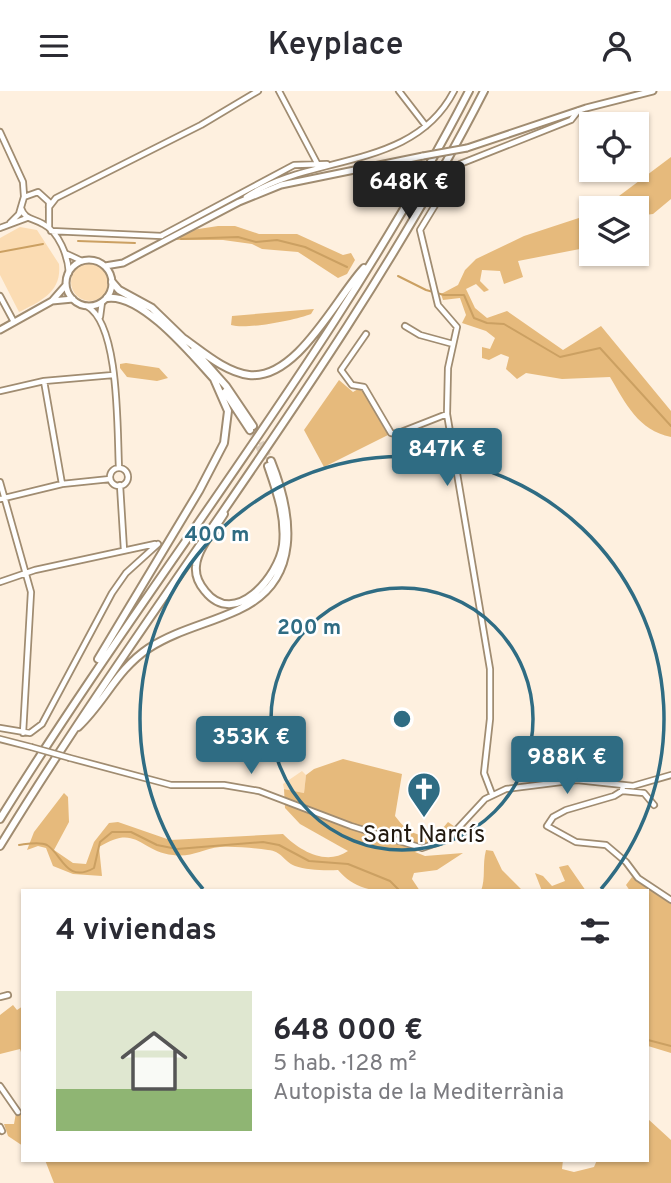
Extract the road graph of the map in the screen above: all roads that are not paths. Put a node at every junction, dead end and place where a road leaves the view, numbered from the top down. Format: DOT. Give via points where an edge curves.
graph roads {
  1 [pos="258,91"];
  2 [pos="279,91"];
  3 [pos="399,91"];
  4 [pos="454,91"];
  5 [pos="469,91"];
  6 [pos="484,91"];
  7 [pos="653,91"];
  8 [pos="578,111"];
  9 [pos="426,126"];
  10 [pos="0,132"];
  11 [pos="318,165"];
  12 [pos="23,182"];
  13 [pos="35,192"];
  14 [pos="43,194"];
  15 [pos="24,197"];
  16 [pos="56,198"];
  17 [pos="239,202"];
  18 [pos="21,207"];
  19 [pos="49,207"];
  20 [pos="47,214"];
  21 [pos="27,218"];
  22 [pos="35,220"];
  23 [pos="10,223"];
  24 [pos="0,228"];
  25 [pos="50,229"];
  26 [pos="161,236"];
  27 [pos="174,237"];
  28 [pos="66,254"];
  29 [pos="375,256"];
  30 [pos="82,261"];
  31 [pos="123,263"];
  32 [pos="105,266"];
  33 [pos="69,273"];
  34 [pos="112,281"];
  35 [pos="66,284"];
  36 [pos="0,296"];
  37 [pos="73,299"];
  38 [pos="104,300"];
  39 [pos="52,301"];
  40 [pos="87,306"];
  41 [pos="100,318"];
  42 [pos="14,322"];
  43 [pos="405,326"];
  44 [pos="0,330"];
  45 [pos="366,334"];
  46 [pos="183,338"];
  47 [pos="453,344"];
  48 [pos="113,375"];
  49 [pos="214,379"];
  50 [pos="44,381"];
  51 [pos="0,391"];
  52 [pos="447,414"];
  53 [pos="119,467"];
  54 [pos="246,476"];
  55 [pos="110,479"];
  56 [pos="0,482"];
  57 [pos="62,484"];
  58 [pos="120,485"];
  59 [pos="2,498"];
  60 [pos="124,550"];
  61 [pos="26,572"];
  62 [pos="0,582"];
  63 [pos="75,700"];
  64 [pos="0,728"];
  65 [pos="24,733"];
  66 [pos="69,736"];
  67 [pos="0,739"];
  68 [pos="671,775"];
  69 [pos="613,785"];
  70 [pos="621,790"];
  71 [pos="492,794"];
  72 [pos="654,805"];
  73 [pos="0,819"];
  74 [pos="0,846"];
  75 [pos="671,900"];
  76 [pos="8,995"];
  77 [pos="0,997"];
  78 [pos="0,1086"];
  79 [pos="19,1112"];
  1 -- 16 [label="street"];
  2 -- 11 [label="street"];
  3 -- 9 [label="street"];
  4 -- 9 [label="street"];
  5 -- 29 [label="highway"];
  6 -- 54 [label="highway" via="383,271"];
  7 -- 8 [label="main road"];
  8 -- 17 [label="main road, bridge" via="467,148 306,178"];
  8 -- 47 [label="street" via="571,120 460,164 423,221 420,236 438,305 457,327"];
  9 -- 11 [label="street" via="394,146"];
  10 -- 12 [label="street"];
  11 -- 17 [label="street"];
  11 -- 26 [label="street" via="289,167"];
  12 -- 13 [label="street"];
  12 -- 15 [label="street"];
  13 -- 14 [label="street"];
  13 -- 15 [label="street"];
  14 -- 16 [label="street"];
  14 -- 19 [label="street"];
  15 -- 18 [label="street"];
  16 -- 19 [label="street"];
  17 -- 27 [label="main road"];
  18 -- 21 [label="street"];
  18 -- 23 [label="street"];
  19 -- 20 [label="street"];
  20 -- 22 [label="street"];
  20 -- 25 [label="street"];
  21 -- 22 [label="street"];
  21 -- 23 [label="street"];
  22 -- 25 [label="street"];
  23 -- 24 [label="street"];
  25 -- 26 [label="street"];
  25 -- 28 [label="street"];
  26 -- 27 [label="street"];
  27 -- 31 [label="main road"];
  28 -- 30 [label="street"];
  28 -- 33 [label="street"];
  29 -- 46 [label="highway" via="311,337 276,371 243,373"];
  29 -- 63 [label="highway"];
  30 -- 32 [label="main road"];
  30 -- 33 [label="main road"];
  31 -- 32 [label="main road"];
  31 -- 34 [label="main road"];
  32 -- 34 [label="main road"];
  33 -- 35 [label="main road"];
  34 -- 38 [label="main road"];
  34 -- 46 [label="highway" via="119,290 152,308"];
  35 -- 37 [label="main road"];
  35 -- 39 [label="main road"];
  36 -- 42 [label="street"];
  37 -- 39 [label="main road"];
  37 -- 40 [label="main road"];
  38 -- 40 [label="main road"];
  38 -- 41 [label="street"];
  38 -- 49 [label="highway" via="132,302 146,311"];
  39 -- 42 [label="main road"];
  40 -- 41 [label="street"];
  41 -- 48 [label="street"];
  42 -- 44 [label="main road"];
  43 -- 47 [label="street"];
  45 -- 52 [label="street" via="341,370 352,385 363,387 391,433"];
  46 -- 49 [label="highway" via="226,386 252,428"];
  47 -- 52 [label="street"];
  48 -- 50 [label="street"];
  48 -- 53 [label="street"];
  49 -- 63 [label="highway" via="228,411 224,443"];
  50 -- 51 [label="street"];
  50 -- 57 [label="street"];
  52 -- 71 [label="street" via="491,669 484,773"];
  53 -- 55 [label="street"];
  53 -- 58 [label="street" via="128,474"];
  54 -- 66 [label="highway"];
  54 -- 66 [label="highway" via="201,552 197,579 206,594 224,603 244,601 257,593 274,570 281,553 283,515 269,464 286,505 289,535 274,580 241,609 166,637 134,659"];
  55 -- 57 [label="street"];
  55 -- 58 [label="street"];
  56 -- 59 [label="street"];
  57 -- 59 [label="street"];
  58 -- 60 [label="street"];
  59 -- 61 [label="street"];
  60 -- 61 [label="street"];
  60 -- 65 [label="street" via="158,544 112,593 51,712 37,730"];
  61 -- 62 [label="street"];
  61 -- 65 [label="street" via="31,592"];
  63 -- 73 [label="highway"];
  64 -- 65 [label="street"];
  66 -- 74 [label="highway"];
  67 -- 71 [label="street, bridge" via="171,785 224,785 259,791 422,848 449,839"];
  68 -- 70 [label="street"];
  69 -- 70 [label="street"];
  69 -- 70 [label="street"];
  69 -- 71 [label="street" via="577,780"];
  70 -- 72 [label="street" via="644,793"];
  70 -- 75 [label="street" via="556,814 548,829 576,842 606,845 638,878"];
  76 -- 77 [label="street"];
  78 -- 79 [label="street"];
}
